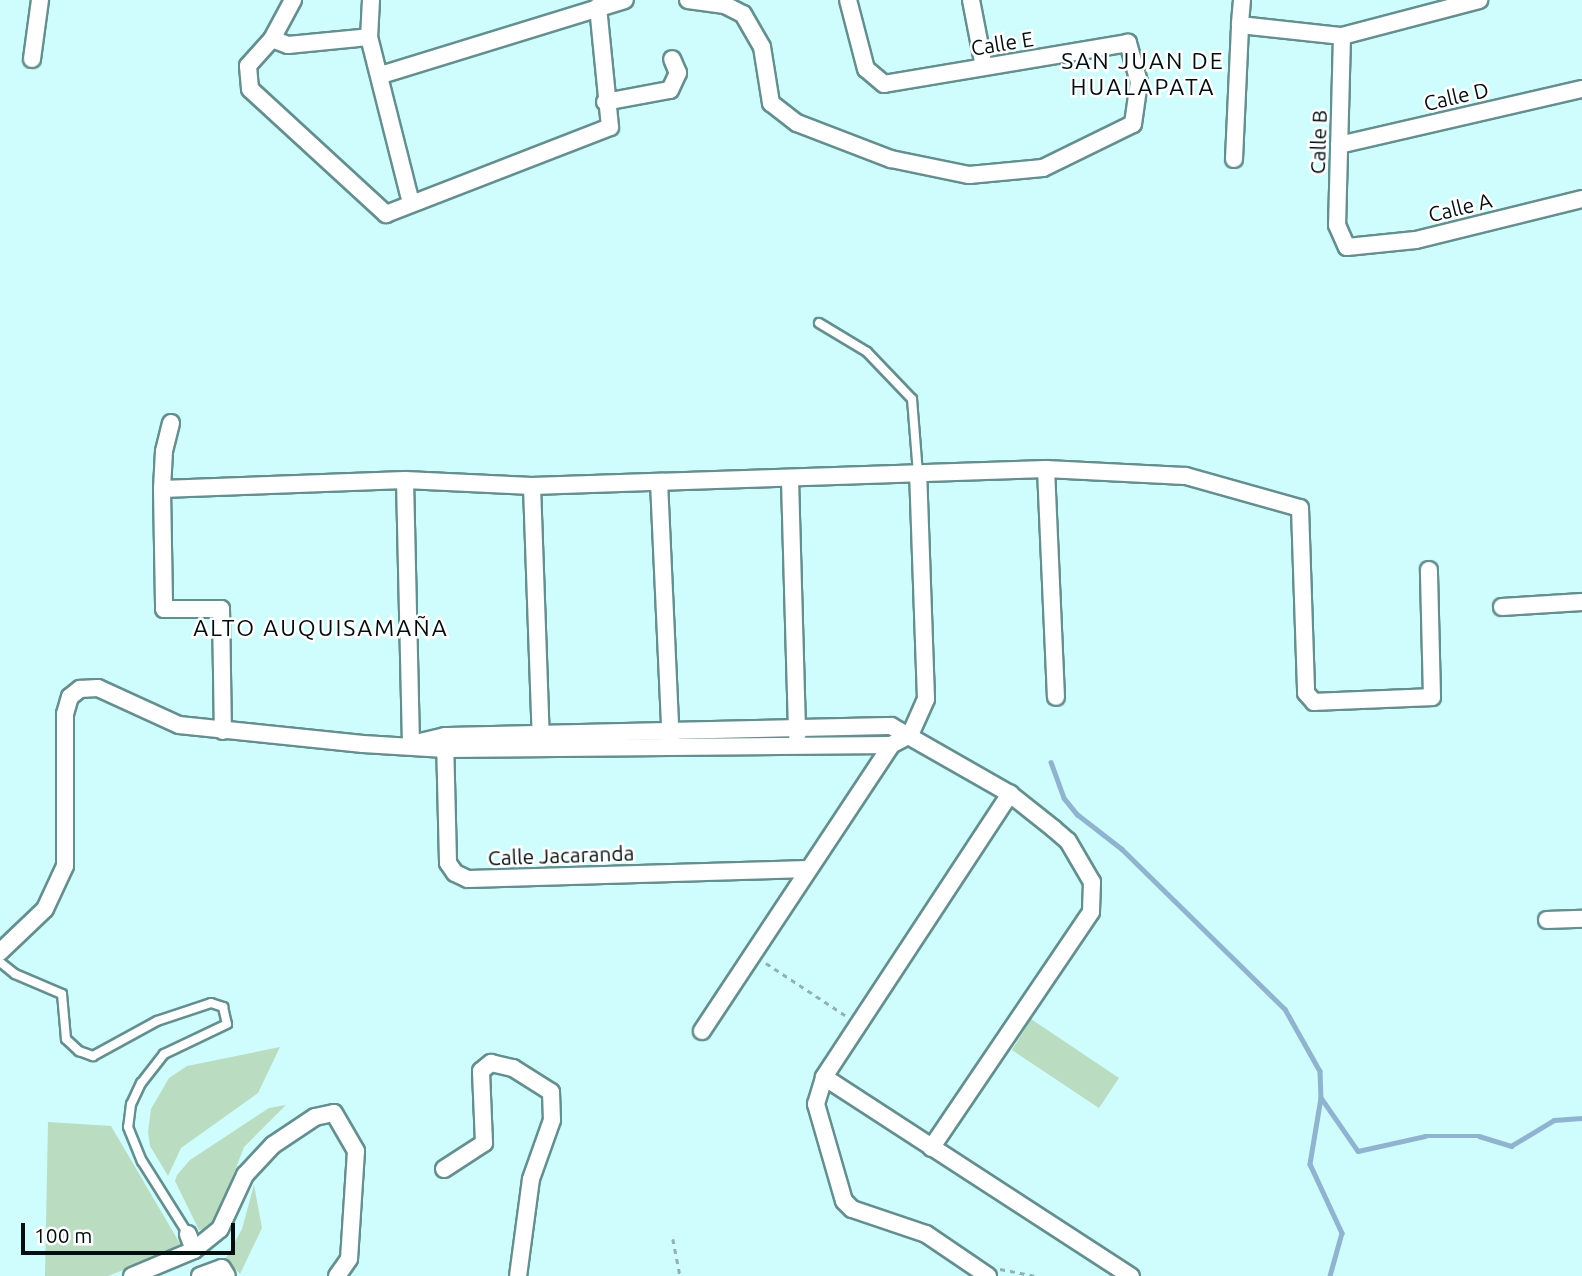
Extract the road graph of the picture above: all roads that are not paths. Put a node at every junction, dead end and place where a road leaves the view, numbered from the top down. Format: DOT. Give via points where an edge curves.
graph roads {
  1 [pos="40,0"];
  2 [pos="293,0"];
  3 [pos="371,0"];
  4 [pos="625,0"];
  5 [pos="688,0"];
  6 [pos="848,0"];
  7 [pos="971,0"];
  8 [pos="1242,0"];
  9 [pos="1479,0"];
  10 [pos="597,7"];
  11 [pos="1240,25"];
  12 [pos="1342,36"];
  13 [pos="369,37"];
  14 [pos="272,39"];
  15 [pos="32,59"];
  16 [pos="672,59"];
  17 [pos="984,67"];
  18 [pos="381,75"];
  19 [pos="1582,89"];
  20 [pos="606,102"];
  21 [pos="1339,145"];
  22 [pos="1234,159"];
  23 [pos="1582,199"];
  24 [pos="411,203"];
  25 [pos="1347,247"];
  26 [pos="819,323"];
  27 [pos="172,423"];
  28 [pos="1046,469"];
  29 [pos="918,475"];
  30 [pos="405,480"];
  31 [pos="790,480"];
  32 [pos="659,482"];
  33 [pos="532,486"];
  34 [pos="162,489"];
  35 [pos="1429,570"];
  36 [pos="1582,602"];
  37 [pos="1502,607"];
  38 [pos="1056,697"];
  39 [pos="223,731"];
  40 [pos="910,735"];
  41 [pos="797,736"];
  42 [pos="671,738"];
  43 [pos="541,741"];
  44 [pos="445,742"];
  45 [pos="411,744"];
  46 [pos="891,745"];
  47 [pos="1010,794"];
  48 [pos="809,869"];
  49 [pos="1582,919"];
  50 [pos="1547,920"];
  51 [pos="0,952"];
  52 [pos="0,962"];
  53 [pos="702,1031"];
  54 [pos="824,1077"];
  55 [pos="931,1148"];
  56 [pos="444,1169"];
  57 [pos="188,1234"];
  58 [pos="194,1250"];
  59 [pos="989,1272"];
  60 [pos="132,1276"];
  61 [pos="200,1276"];
  62 [pos="228,1276"];
  63 [pos="337,1276"];
  64 [pos="518,1276"];
  65 [pos="1131,1276"];
  1 -- 15 [label="street"];
  2 -- 14 [label="street"];
  3 -- 13 [label="street"];
  4 -- 10 [label="street"];
  5 -- 17 [label="street, Calle E" via="725,5 743,14 762,47 771,103 797,123 891,159 969,175 1043,167 1133,124 1139,82 1128,43"];
  6 -- 17 [label="street, Calle E" via="866,69 884,84"];
  7 -- 17 [label="street"];
  8 -- 11 [label="street"];
  9 -- 12 [label="street"];
  10 -- 18 [label="street"];
  10 -- 20 [label="street"];
  11 -- 12 [label="street"];
  11 -- 22 [label="street"];
  12 -- 21 [label="street, Calle B"];
  13 -- 14 [label="street" via="288,45"];
  13 -- 18 [label="street"];
  14 -- 24 [label="street" via="248,66 250,89 386,214"];
  16 -- 20 [label="street" via="678,73 670,90"];
  18 -- 24 [label="street"];
  19 -- 21 [label="street, Calle D"];
  20 -- 24 [label="street" via="610,127"];
  21 -- 25 [label="street, Calle B" via="1337,225"];
  23 -- 25 [label="street, Calle A" via="1416,240"];
  26 -- 29 [label="lane" via="867,352 912,399"];
  27 -- 34 [label="street"];
  28 -- 29 [label="street"];
  28 -- 35 [label="street" via="1186,476 1300,508 1306,693 1314,702 1432,697"];
  28 -- 38 [label="street"];
  29 -- 31 [label="street"];
  29 -- 40 [label="street" via="926,699"];
  30 -- 33 [label="street"];
  30 -- 34 [label="street"];
  30 -- 45 [label="street"];
  31 -- 32 [label="street"];
  31 -- 41 [label="street"];
  32 -- 33 [label="street"];
  32 -- 42 [label="street"];
  33 -- 43 [label="street"];
  34 -- 39 [label="street" via="164,609 221,609"];
  36 -- 37 [label="street"];
  39 -- 45 [label="street" via="310,741"];
  39 -- 51 [label="street" via="179,725 98,688 80,689 70,697 65,714 65,866 45,909"];
  40 -- 41 [label="street" via="891,726"];
  40 -- 46 [label="street"];
  40 -- 47 [label="street"];
  41 -- 42 [label="street"];
  41 -- 46 [label="street"];
  42 -- 43 [label="street"];
  43 -- 44 [label="street"];
  44 -- 45 [label="street"];
  44 -- 48 [label="street, Calle Jacaranda" via="448,863 455,873 468,878"];
  46 -- 48 [label="street"];
  47 -- 54 [label="street"];
  47 -- 55 [label="street" via="1068,841 1092,882 1091,912"];
  48 -- 53 [label="street"];
  49 -- 50 [label="street"];
  52 -- 57 [label="lane" via="15,974 62,994 66,1039 93,1056 157,1021 211,1003 223,1007 227,1024 164,1054 131,1104 128,1127 142,1161"];
  54 -- 55 [label="street"];
  54 -- 59 [label="street" via="816,1104 844,1201 862,1213 926,1234"];
  55 -- 65 [label="street"];
  56 -- 64 [label="street" via="484,1143 481,1071 491,1063 513,1068 551,1092 552,1120 531,1179"];
  57 -- 58 [label="street"];
  58 -- 60 [label="street"];
  58 -- 63 [label="street" via="220,1229 245,1175 273,1145 315,1117 334,1113 356,1151 349,1259"];
  61 -- 62 [label="street" via="222,1268"];
}
